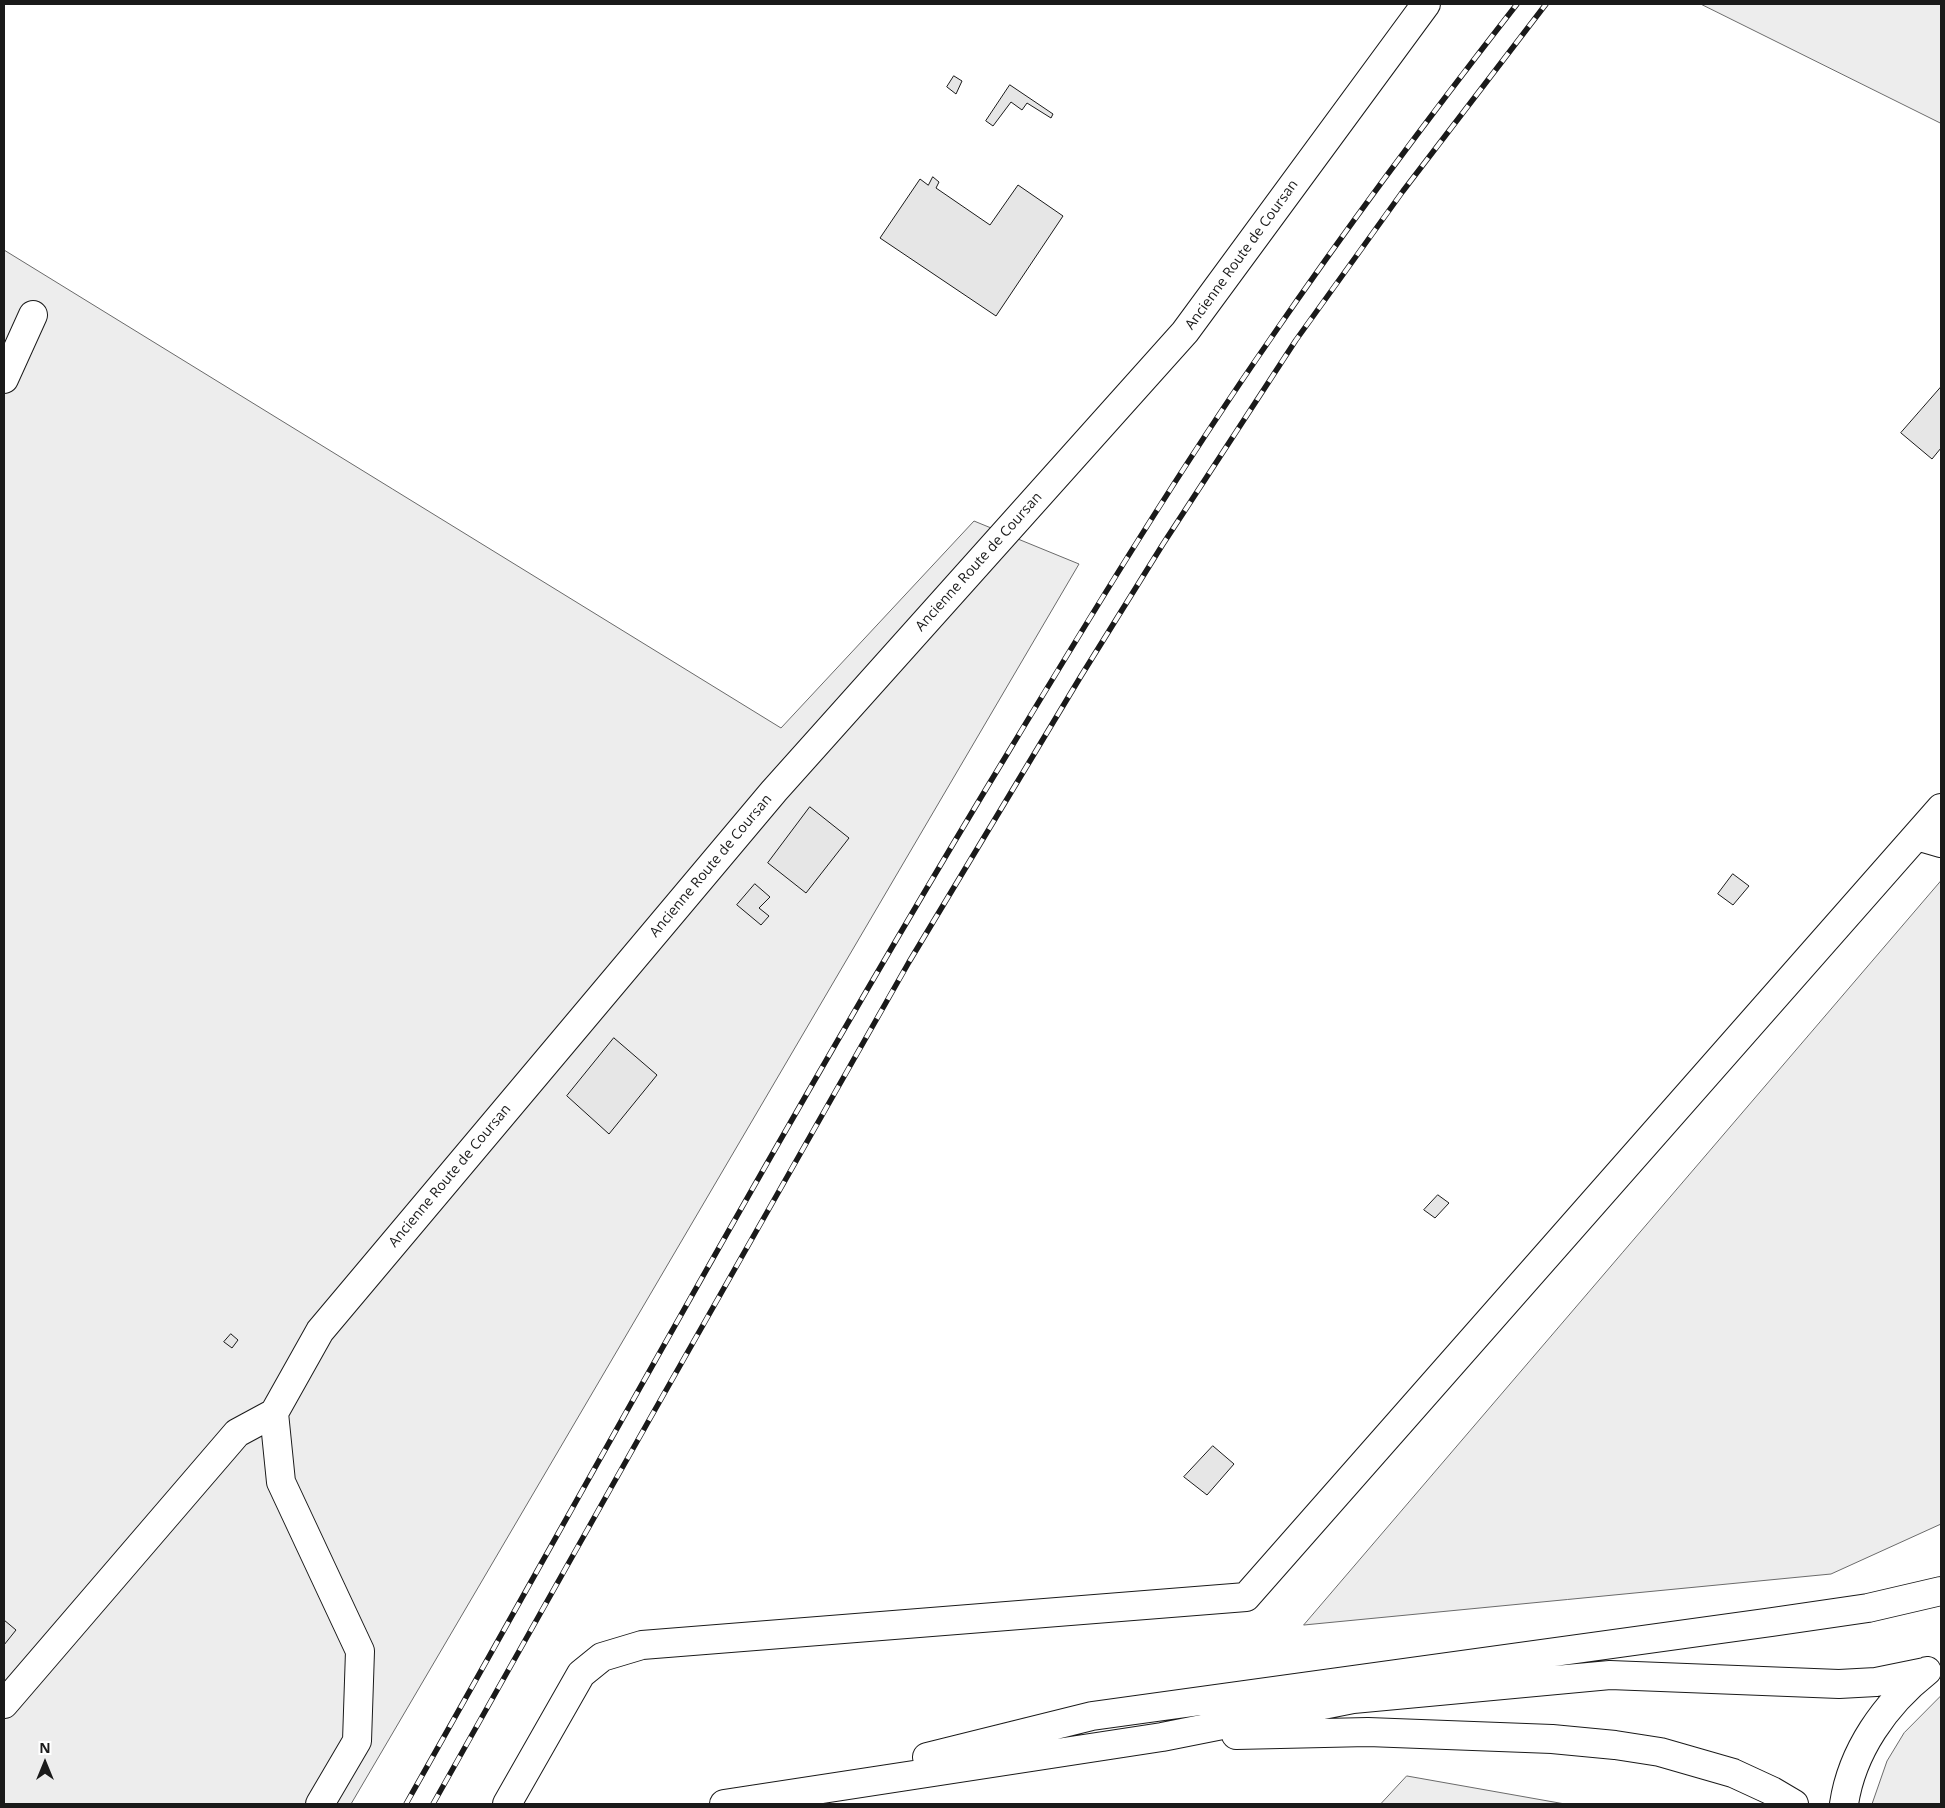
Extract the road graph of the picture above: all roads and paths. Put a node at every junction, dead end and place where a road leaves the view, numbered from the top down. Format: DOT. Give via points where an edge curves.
graph roads {
  1 [pos="1426,4"];
  2 [pos="33,315"];
  3 [pos="4,379"];
  4 [pos="1941,808"];
  5 [pos="1929,840"];
  6 [pos="274,1413"];
  7 [pos="1941,1590"];
  8 [pos="1933,1667"];
  9 [pos="4,1704"];
  10 [pos="1162,1737"];
  11 [pos="759,1799"];
  12 [pos="320,1804"];
  13 [pos="507,1804"];
  14 [pos="724,1804"];
  15 [pos="1794,1804"];
  16 [pos="1844,1804"];
  1 -- 6 [label="main road, Ancienne Route de Coursan" via="1185,332 774,791 320,1331"];
  2 -- 3 [label="main road"];
  4 -- 5 [label="main road"];
  5 -- 13 [label="main road" via="1246,1597 642,1645 602,1657 580,1674"];
  6 -- 9 [label="main road" via="237,1433"];
  6 -- 12 [label="main road" via="281,1482 360,1652 358,1741"];
  7 -- 11 [label="main road" via="1868,1608 1092,1716"];
  8 -- 10 [label="main road" via="1876,1682 1839,1684 1610,1675 1354,1699"];
  8 -- 16 [label="main road" via="1882,1716 1861,1749"];
  10 -- 11 [label="main road"];
  10 -- 15 [label="main road" via="1368,1732 1606,1744 1660,1752 1733,1773"];
  11 -- 14 [label="main road"];
}
